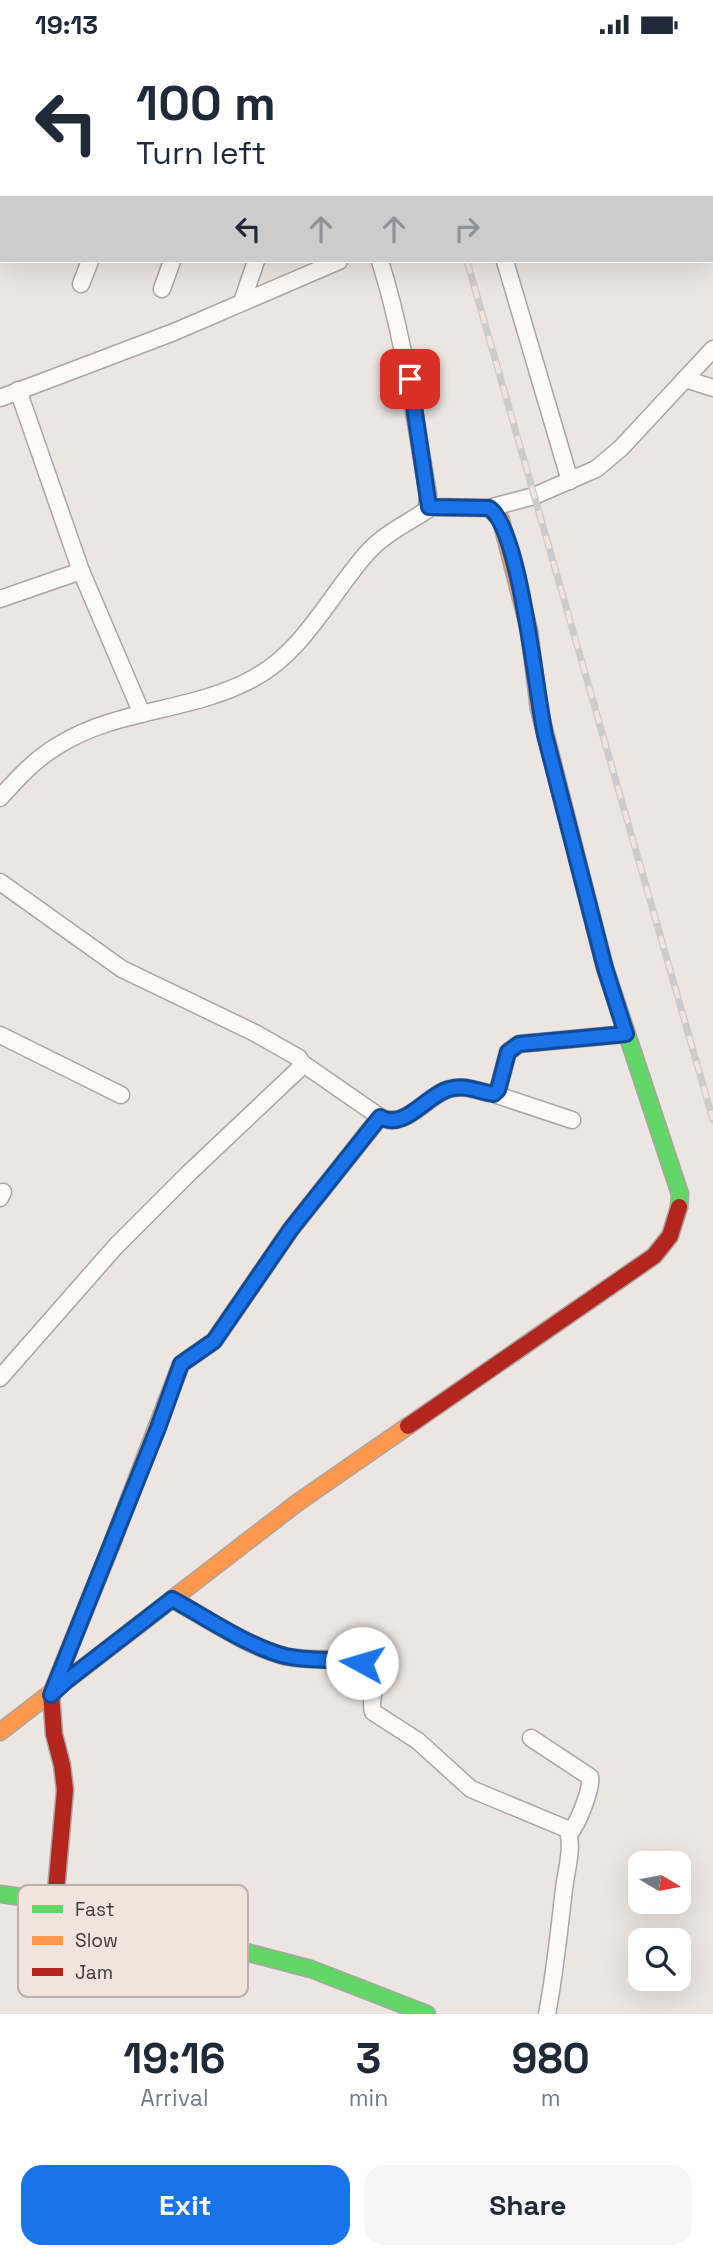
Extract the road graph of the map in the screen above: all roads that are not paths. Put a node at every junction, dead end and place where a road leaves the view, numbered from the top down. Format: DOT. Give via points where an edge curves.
graph roads {
  1 [pos="89,263"];
  2 [pos="171,263"];
  3 [pos="255,263"];
  4 [pos="335,263"];
  5 [pos="381,263"];
  6 [pos="506,263"];
  7 [pos="81,284"];
  8 [pos="162,289"];
  9 [pos="242,302"];
  10 [pos="713,349"];
  11 [pos="685,379"];
  12 [pos="713,388"];
  13 [pos="18,390"];
  14 [pos="0,398"];
  15 [pos="570,481"];
  16 [pos="429,507"];
  17 [pos="489,508"];
  18 [pos="81,571"];
  19 [pos="0,599"];
  20 [pos="142,714"];
  21 [pos="0,798"];
  22 [pos="0,882"];
  23 [pos="626,1034"];
  24 [pos="0,1035"];
  25 [pos="302,1063"];
  26 [pos="494,1094"];
  27 [pos="121,1095"];
  28 [pos="380,1117"];
  29 [pos="572,1120"];
  30 [pos="0,1378"];
  31 [pos="172,1599"];
  32 [pos="51,1695"];
  33 [pos="0,1732"];
  34 [pos="531,1738"];
  35 [pos="569,1834"];
  36 [pos="57,1885"];
  37 [pos="0,1893"];
  38 [pos="18,1896"];
  39 [pos="248,1952"];
  40 [pos="427,2014"];
  41 [pos="547,2014"];
  1 -- 7 [label="street"];
  2 -- 8 [label="street"];
  3 -- 9 [label="street"];
  4 -- 9 [label="street"];
  5 -- 16 [label="street" via="410,379"];
  6 -- 15 [label="street"];
  9 -- 13 [label="street"];
  10 -- 11 [label="street"];
  11 -- 12 [label="street"];
  11 -- 15 [label="street" via="610,459"];
  13 -- 14 [label="street"];
  13 -- 18 [label="street"];
  15 -- 17 [label="street"];
  16 -- 17 [label="street"];
  16 -- 20 [label="street" via="378,542 295,645 269,669 219,695"];
  17 -- 23 [label="street" via="501,520 507,536 529,630 545,735"];
  18 -- 19 [label="street"];
  18 -- 20 [label="street"];
  20 -- 21 [label="street" via="60,744 32,764"];
  22 -- 25 [label="street" via="122,969 255,1033"];
  23 -- 26 [label="street" via="514,1046"];
  23 -- 31 [label="street" via="680,1194 676,1227 660,1251 296,1503"];
  24 -- 27 [label="street"];
  25 -- 28 [label="street"];
  25 -- 30 [label="street" via="116,1246"];
  26 -- 28 [label="street" via="457,1087 435,1095 395,1121"];
  26 -- 29 [label="street"];
  28 -- 32 [label="street" via="291,1229 214,1341 181,1364"];
  31 -- 32 [label="street"];
  31 -- 35 [label="street" via="272,1652 370,1667 375,1677 373,1712 418,1741 471,1789 564,1826"];
  32 -- 33 [label="street"];
  32 -- 36 [label="street" via="65,1790"];
  34 -- 35 [label="street" via="590,1777 590,1788"];
  35 -- 41 [label="street"];
  37 -- 38 [label="street"];
  39 -- 40 [label="street" via="311,1969"];
}
